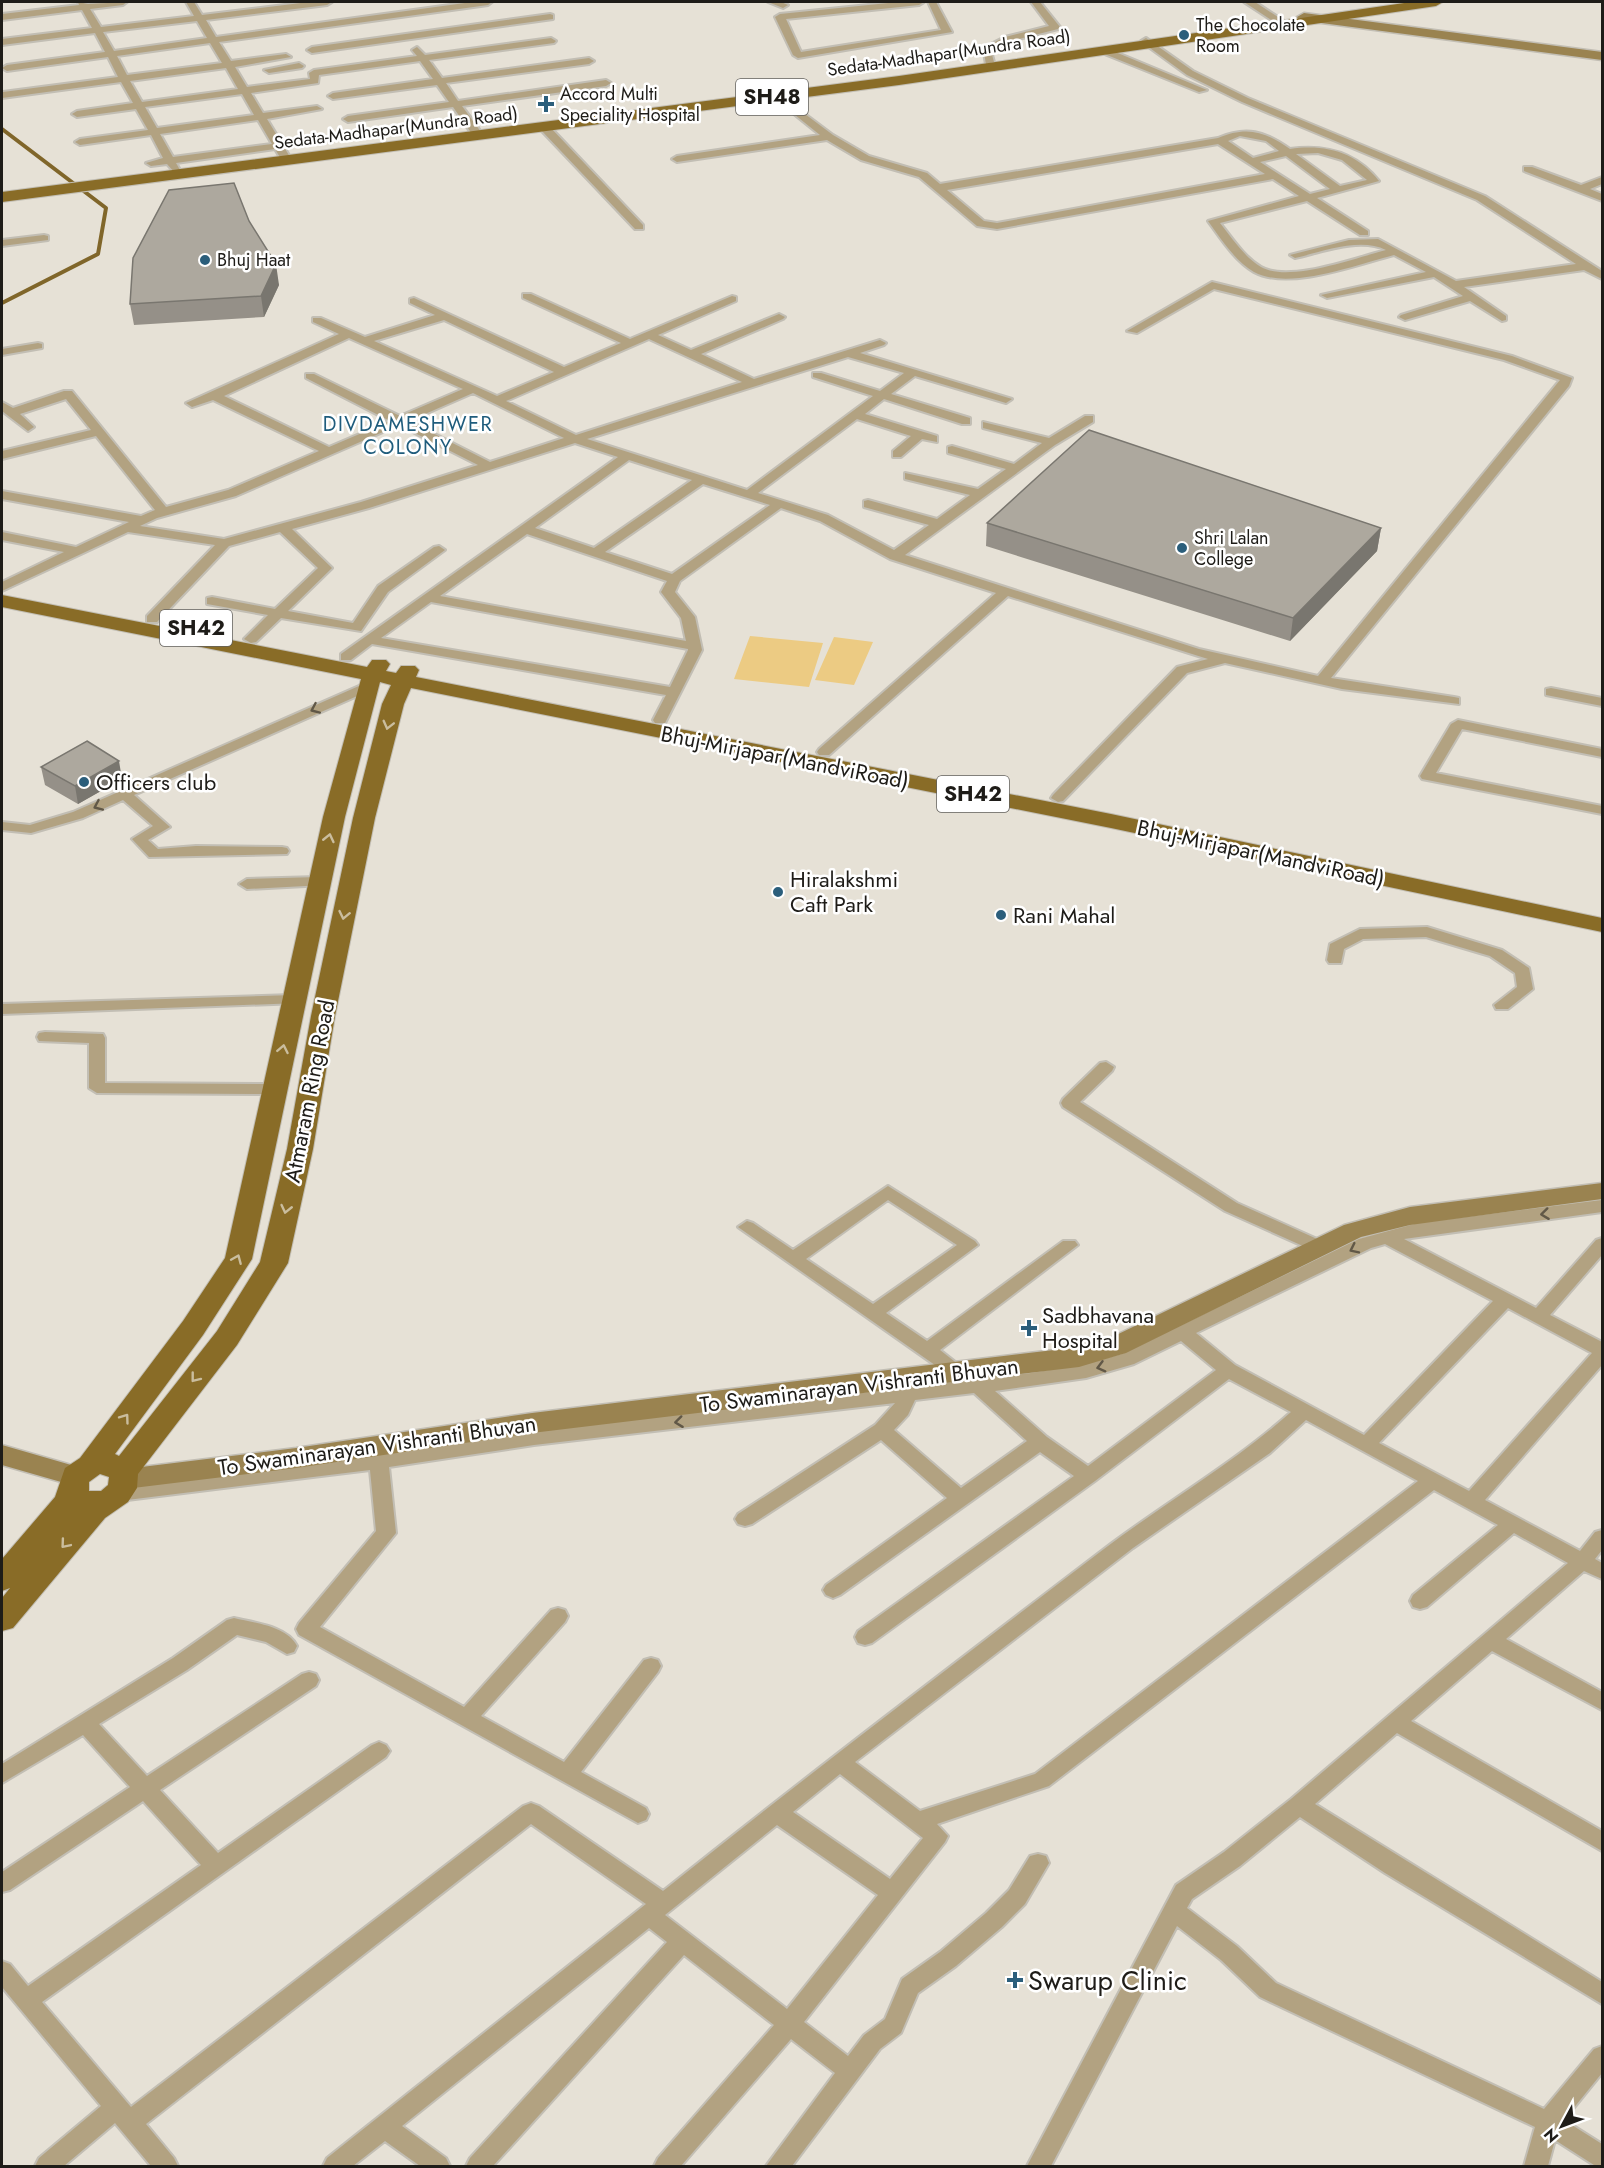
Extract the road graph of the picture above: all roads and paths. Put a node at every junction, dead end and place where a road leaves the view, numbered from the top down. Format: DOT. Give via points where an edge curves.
graph roads {
  1 [pos="123,2"];
  2 [pos="190,2"];
  3 [pos="327,2"];
  4 [pos="488,2"];
  5 [pos="919,2"];
  6 [pos="932,2"];
  7 [pos="1036,2"];
  8 [pos="1249,2"];
  9 [pos="1405,2"];
  10 [pos="1436,2"];
  11 [pos="83,4"];
  12 [pos="857,5"];
  13 [pos="2,17"];
  14 [pos="200,17"];
  15 [pos="550,17"];
  16 [pos="1312,18"];
  17 [pos="1279,21"];
  18 [pos="397,22"];
  19 [pos="97,30"];
  20 [pos="214,40"];
  21 [pos="551,41"];
  22 [pos="2,42"];
  23 [pos="1149,43"];
  24 [pos="312,50"];
  25 [pos="1105,51"];
  26 [pos="112,53"];
  27 [pos="1602,56"];
  28 [pos="285,57"];
  29 [pos="421,57"];
  30 [pos="589,61"];
  31 [pos="990,62"];
  32 [pos="229,65"];
  33 [pos="299,66"];
  34 [pos="7,68"];
  35 [pos="246,74"];
  36 [pos="126,79"];
  37 [pos="438,80"];
  38 [pos="606,83"];
  39 [pos="245,92"];
  40 [pos="3,95"];
  41 [pos="333,96"];
  42 [pos="777,96"];
  43 [pos="140,105"];
  44 [pos="456,105"];
  45 [pos="317,109"];
  46 [pos="76,114"];
  47 [pos="260,117"];
  48 [pos="348,119"];
  49 [pos="545,128"];
  50 [pos="154,132"];
  51 [pos="476,132"];
  52 [pos="829,137"];
  53 [pos="1220,141"];
  54 [pos="80,142"];
  55 [pos="281,152"];
  56 [pos="1287,153"];
  57 [pos="677,159"];
  58 [pos="1252,161"];
  59 [pos="151,163"];
  60 [pos="172,166"];
  61 [pos="1410,168"];
  62 [pos="1528,169"];
  63 [pos="1274,176"];
  64 [pos="1602,180"];
  65 [pos="105,181"];
  66 [pos="938,188"];
  67 [pos="38,189"];
  68 [pos="1581,189"];
  69 [pos="1338,190"];
  70 [pos="2,191"];
  71 [pos="1305,196"];
  72 [pos="2,197"];
  73 [pos="1602,198"];
  74 [pos="639,227"];
  75 [pos="1364,233"];
  76 [pos="44,238"];
  77 [pos="2,243"];
  78 [pos="1396,251"];
  79 [pos="1294,255"];
  80 [pos="1586,266"];
  81 [pos="1436,273"];
  82 [pos="1602,276"];
  83 [pos="1454,285"];
  84 [pos="1327,295"];
  85 [pos="527,296"];
  86 [pos="1472,297"];
  87 [pos="732,299"];
  88 [pos="414,301"];
  89 [pos="444,316"];
  90 [pos="779,317"];
  91 [pos="1405,317"];
  92 [pos="1502,318"];
  93 [pos="317,320"];
  94 [pos="1132,331"];
  95 [pos="349,334"];
  96 [pos="649,335"];
  97 [pos="363,341"];
  98 [pos="630,343"];
  99 [pos="880,343"];
  100 [pos="38,346"];
  101 [pos="2,352"];
  102 [pos="848,353"];
  103 [pos="692,354"];
  104 [pos="564,372"];
  105 [pos="913,372"];
  106 [pos="817,375"];
  107 [pos="310,376"];
  108 [pos="753,383"];
  109 [pos="473,389"];
  110 [pos="214,396"];
  111 [pos="882,396"];
  112 [pos="1006,399"];
  113 [pos="496,401"];
  114 [pos="192,403"];
  115 [pos="6,409"];
  116 [pos="857,415"];
  117 [pos="1089,419"];
  118 [pos="966,421"];
  119 [pos="401,422"];
  120 [pos="987,425"];
  121 [pos="28,428"];
  122 [pos="99,432"];
  123 [pos="920,435"];
  124 [pos="575,439"];
  125 [pos="933,439"];
  126 [pos="1051,442"];
  127 [pos="952,450"];
  128 [pos="331,452"];
  129 [pos="897,454"];
  130 [pos="2,455"];
  131 [pos="627,456"];
  132 [pos="489,466"];
  133 [pos="1017,468"];
  134 [pos="909,476"];
  135 [pos="702,480"];
  136 [pos="749,494"];
  137 [pos="981,494"];
  138 [pos="2,495"];
  139 [pos="779,504"];
  140 [pos="868,504"];
  141 [pos="164,513"];
  142 [pos="142,520"];
  143 [pos="939,524"];
  144 [pos="127,528"];
  145 [pos="285,529"];
  146 [pos="525,529"];
  147 [pos="2,536"];
  148 [pos="224,543"];
  149 [pos="440,550"];
  150 [pos="77,551"];
  151 [pos="595,554"];
  152 [pos="895,556"];
  153 [pos="674,579"];
  154 [pos="2,588"];
  155 [pos="1006,591"];
  156 [pos="428,598"];
  157 [pos="2,601"];
  158 [pos="212,602"];
  159 [pos="277,613"];
  160 [pos="152,619"];
  161 [pos="251,639"];
  162 [pos="370,640"];
  163 [pos="694,646"];
  164 [pos="1179,647"];
  165 [pos="346,657"];
  166 [pos="1224,658"];
  167 [pos="1182,670"];
  168 [pos="374,675"];
  169 [pos="405,675"];
  170 [pos="1322,680"];
  171 [pos="675,692"];
  172 [pos="1551,692"];
  173 [pos="1454,701"];
  174 [pos="1602,702"];
  175 [pos="660,720"];
  176 [pos="824,752"];
  177 [pos="1602,753"];
  178 [pos="124,794"];
  179 [pos="1058,798"];
  180 [pos="1602,810"];
  181 [pos="3,827"];
  182 [pos="282,851"];
  183 [pos="319,882"];
  184 [pos="248,884"];
  185 [pos="1602,912"];
  186 [pos="1602,925"];
  187 [pos="1335,960"];
  188 [pos="293,1000"];
  189 [pos="1502,1005"];
  190 [pos="2,1009"];
  191 [pos="45,1036"];
  192 [pos="1107,1067"];
  193 [pos="275,1089"];
  194 [pos="1602,1191"];
  195 [pos="1602,1206"];
  196 [pos="747,1227"];
  197 [pos="1386,1237"];
  198 [pos="1602,1244"];
  199 [pos="1069,1245"];
  200 [pos="1320,1247"];
  201 [pos="794,1258"];
  202 [pos="1505,1300"];
  203 [pos="873,1313"];
  204 [pos="1538,1317"];
  205 [pos="1183,1332"];
  206 [pos="927,1350"];
  207 [pos="1602,1352"];
  208 [pos="1228,1370"];
  209 [pos="968,1378"];
  210 [pos="908,1395"];
  211 [pos="1304,1411"];
  212 [pos="882,1430"];
  213 [pos="1040,1442"];
  214 [pos="1366,1444"];
  215 [pos="2,1455"];
  216 [pos="379,1461"];
  217 [pos="1088,1476"];
  218 [pos="79,1477"];
  219 [pos="1433,1480"];
  220 [pos="118,1487"];
  221 [pos="960,1498"];
  222 [pos="1472,1501"];
  223 [pos="745,1519"];
  224 [pos="1513,1523"];
  225 [pos="1602,1537"];
  226 [pos="1583,1561"];
  227 [pos="1602,1572"];
  228 [pos="2,1579"];
  229 [pos="833,1590"];
  230 [pos="1420,1601"];
  231 [pos="558,1616"];
  232 [pos="2,1619"];
  233 [pos="865,1637"];
  234 [pos="1492,1641"];
  235 [pos="287,1646"];
  236 [pos="651,1666"];
  237 [pos="309,1680"];
  238 [pos="1602,1702"];
  239 [pos="466,1719"];
  240 [pos="85,1723"];
  241 [pos="1397,1723"];
  242 [pos="379,1752"];
  243 [pos="840,1762"];
  244 [pos="2,1774"];
  245 [pos="567,1774"];
  246 [pos="145,1787"];
  247 [pos="1299,1805"];
  248 [pos="777,1813"];
  249 [pos="638,1814"];
  250 [pos="917,1821"];
  251 [pos="1602,1842"];
  252 [pos="1038,1863"];
  253 [pos="216,1866"];
  254 [pos="2,1883"];
  255 [pos="892,1893"];
  256 [pos="656,1910"];
  257 [pos="1174,1911"];
  258 [pos="682,1941"];
  259 [pos="2,1971"];
  260 [pos="1602,1994"];
  261 [pos="26,2000"];
  262 [pos="789,2024"];
  263 [pos="1602,2056"];
  264 [pos="850,2071"];
  265 [pos="123,2115"];
  266 [pos="1548,2122"];
  267 [pos="386,2128"];
  268 [pos="1602,2157"];
  269 [pos="47,2166"];
  270 [pos="166,2166"];
  271 [pos="335,2166"];
  272 [pos="438,2166"];
  273 [pos="478,2166"];
  274 [pos="666,2166"];
  275 [pos="778,2166"];
  276 [pos="1039,2166"];
  277 [pos="1536,2166"];
  1 -- 11 [label="street"];
  2 -- 14 [label="street"];
  3 -- 14 [label="street"];
  4 -- 18 [label="street"];
  5 -- 12 [label="street"];
  6 -- 12 [label="street" via="947,33 798,55 780,17"];
  7 -- 31 [label="street" via="1055,27 1008,39 986,50"];
  8 -- 17 [label="street"];
  9 -- 16 [label="main road, Sedata-Madhapar(Mundra Road) / SH48"];
  10 -- 16 [label="main road, Sedata-Madhapar(Mundra Road) / SH48"];
  11 -- 13 [label="street"];
  11 -- 19 [label="street"];
  14 -- 19 [label="street"];
  14 -- 20 [label="street"];
  15 -- 18 [label="street"];
  16 -- 17 [label="main road, Sedata-Madhapar(Mundra Road) / SH48"];
  16 -- 23 [label="main road, Sedata-Madhapar(Mundra Road) / SH48"];
  16 -- 27 [label="main road"];
  17 -- 23 [label="main road, Sedata-Madhapar(Mundra Road) / SH48"];
  18 -- 20 [label="street"];
  18 -- 24 [label="street"];
  18 -- 29 [label="street"];
  19 -- 22 [label="street"];
  19 -- 26 [label="street"];
  20 -- 26 [label="street"];
  20 -- 32 [label="street"];
  21 -- 29 [label="street"];
  23 -- 25 [label="main road, Sedata-Madhapar(Mundra Road) / SH48"];
  23 -- 31 [label="main road, Sedata-Madhapar(Mundra Road) / SH48"];
  23 -- 61 [label="street" via="1190,73"];
  25 -- 42 [label="main road, Sedata-Madhapar(Mundra Road) / SH48"];
  25 -- 61 [label="street"];
  26 -- 34 [label="street"];
  26 -- 36 [label="street"];
  28 -- 32 [label="street"];
  29 -- 37 [label="street"];
  29 -- 39 [label="street" via="314,73 315,81"];
  30 -- 37 [label="street"];
  31 -- 51 [label="main road, Sedata-Madhapar(Mundra Road) / SH48"];
  32 -- 35 [label="street"];
  32 -- 36 [label="street"];
  33 -- 35 [label="street"];
  35 -- 39 [label="street"];
  36 -- 40 [label="street"];
  36 -- 43 [label="street"];
  37 -- 41 [label="street"];
  37 -- 44 [label="street"];
  38 -- 44 [label="street"];
  39 -- 43 [label="street"];
  39 -- 47 [label="street"];
  42 -- 49 [label="main road, Sedata-Madhapar(Mundra Road) / SH48"];
  42 -- 52 [label="street"];
  43 -- 46 [label="street"];
  43 -- 50 [label="street"];
  44 -- 48 [label="street"];
  44 -- 51 [label="street"];
  45 -- 47 [label="street"];
  47 -- 50 [label="street"];
  47 -- 55 [label="street"];
  49 -- 65 [label="main road, Sedata-Madhapar(Mundra Road) / SH48"];
  49 -- 74 [label="street"];
  50 -- 54 [label="street"];
  50 -- 60 [label="street"];
  51 -- 55 [label="main road, Sedata-Madhapar(Mundra Road) / SH48"];
  52 -- 57 [label="street"];
  52 -- 66 [label="street" via="865,158 923,175"];
  53 -- 56 [label="street" via="1239,133 1269,140"];
  53 -- 58 [label="street"];
  53 -- 66 [label="street"];
  55 -- 60 [label="main road, Sedata-Madhapar(Mundra Road) / SH48"];
  56 -- 58 [label="street"];
  56 -- 69 [label="street"];
  56 -- 69 [label="street" via="1310,148 1329,150 1360,164 1374,181"];
  58 -- 63 [label="street"];
  59 -- 60 [label="street"];
  60 -- 65 [label="main road, Sedata-Madhapar(Mundra Road) / SH48"];
  61 -- 80 [label="street" via="1502,210"];
  62 -- 68 [label="street"];
  63 -- 66 [label="street" via="997,226 981,224"];
  63 -- 71 [label="street"];
  64 -- 68 [label="street"];
  65 -- 67 [label="main road, Sedata-Madhapar(Mundra Road) / SH48"];
  67 -- 70 [label="main road, Sedata-Madhapar(Mundra Road) / SH48"];
  67 -- 72 [label="main road, Sedata-Madhapar(Mundra Road) / SH48"];
  68 -- 73 [label="street"];
  69 -- 71 [label="street"];
  71 -- 75 [label="street"];
  71 -- 78 [label="street" via="1214,220 1247,261 1264,273 1293,276"];
  76 -- 77 [label="street"];
  78 -- 79 [label="street" via="1378,242 1349,243"];
  78 -- 81 [label="street"];
  80 -- 82 [label="street"];
  80 -- 83 [label="street"];
  81 -- 83 [label="street"];
  81 -- 84 [label="street"];
  83 -- 86 [label="street"];
  85 -- 98 [label="street"];
  86 -- 91 [label="street"];
  86 -- 92 [label="street"];
  87 -- 96 [label="street"];
  88 -- 89 [label="street"];
  89 -- 97 [label="street"];
  89 -- 104 [label="street"];
  90 -- 103 [label="street"];
  93 -- 95 [label="street"];
  94 -- 170 [label="street" via="1212,285 1508,358 1566,378 1486,482"];
  95 -- 97 [label="street"];
  95 -- 110 [label="street"];
  96 -- 98 [label="street"];
  96 -- 103 [label="street"];
  97 -- 109 [label="street"];
  98 -- 104 [label="street"];
  99 -- 102 [label="street"];
  100 -- 101 [label="street"];
  102 -- 105 [label="street"];
  102 -- 108 [label="street"];
  103 -- 108 [label="street"];
  104 -- 113 [label="street"];
  105 -- 111 [label="street"];
  105 -- 112 [label="street"];
  106 -- 111 [label="street"];
  107 -- 119 [label="street"];
  108 -- 124 [label="street"];
  109 -- 113 [label="street"];
  109 -- 119 [label="street"];
  110 -- 114 [label="street"];
  110 -- 128 [label="street"];
  111 -- 116 [label="street"];
  111 -- 118 [label="street"];
  113 -- 124 [label="street"];
  115 -- 121 [label="street"];
  115 -- 122 [label="street" via="68,394"];
  116 -- 123 [label="street"];
  116 -- 136 [label="street"];
  117 -- 126 [label="street"];
  119 -- 128 [label="street"];
  119 -- 132 [label="street"];
  120 -- 126 [label="street"];
  122 -- 130 [label="street"];
  122 -- 141 [label="street"];
  123 -- 125 [label="street"];
  123 -- 129 [label="street"];
  124 -- 131 [label="street"];
  124 -- 132 [label="street"];
  126 -- 133 [label="street"];
  127 -- 133 [label="street"];
  128 -- 141 [label="street" via="231,493"];
  131 -- 135 [label="street"];
  131 -- 146 [label="street"];
  132 -- 145 [label="street"];
  133 -- 137 [label="street"];
  134 -- 137 [label="street"];
  135 -- 136 [label="street"];
  135 -- 151 [label="street"];
  136 -- 139 [label="street"];
  137 -- 143 [label="street"];
  138 -- 142 [label="street"];
  139 -- 152 [label="street" via="824,518"];
  139 -- 153 [label="street"];
  140 -- 143 [label="street"];
  141 -- 142 [label="street"];
  142 -- 144 [label="street"];
  143 -- 152 [label="street"];
  144 -- 148 [label="street"];
  144 -- 150 [label="street"];
  145 -- 148 [label="street"];
  145 -- 159 [label="street" via="325,568"];
  146 -- 151 [label="street"];
  146 -- 156 [label="street"];
  147 -- 150 [label="street"];
  148 -- 160 [label="street"];
  149 -- 159 [label="street" via="383,589 356,628"];
  150 -- 154 [label="street"];
  151 -- 153 [label="street"];
  152 -- 155 [label="street"];
  153 -- 163 [label="street" via="668,592 688,617"];
  154 -- 160 [label="main road, Bhuj-Mirjapar(MandviRoad) / SH42"];
  155 -- 164 [label="street"];
  155 -- 176 [label="street"];
  156 -- 162 [label="street"];
  156 -- 163 [label="street"];
  157 -- 168 [label="main road, Bhuj-Mirjapar(MandviRoad) / SH42"];
  158 -- 159 [label="street"];
  159 -- 161 [label="street"];
  160 -- 161 [label="main road, Bhuj-Mirjapar(MandviRoad) / SH42"];
  161 -- 165 [label="main road, Bhuj-Mirjapar(MandviRoad) / SH42"];
  162 -- 165 [label="street"];
  162 -- 171 [label="street"];
  163 -- 171 [label="street"];
  164 -- 166 [label="street"];
  164 -- 167 [label="street"];
  165 -- 168 [label="main road, Bhuj-Mirjapar(MandviRoad) / SH42"];
  166 -- 167 [label="street"];
  166 -- 170 [label="street"];
  167 -- 179 [label="street"];
  168 -- 169 [label="main road, Bhuj-Mirjapar(MandviRoad) / SH42"];
  168 -- 178 [label="street, one-way"];
  183 -- 168 [label="main road, Atmaram Ring Road, one-way"];
  169 -- 175 [label="main road, Bhuj-Mirjapar(MandviRoad) / SH42"];
  169 -- 186 [label="main road, Bhuj-Mirjapar(MandviRoad) / SH42"];
  169 -- 220 [label="main road, Atmaram Ring Road, one-way" via="393,704 364,818 274,1263 227,1338"];
  170 -- 173 [label="street"];
  171 -- 175 [label="street"];
  172 -- 174 [label="street"];
  175 -- 176 [label="main road, Bhuj-Mirjapar(MandviRoad) / SH42"];
  176 -- 179 [label="main road, Bhuj-Mirjapar(MandviRoad) / SH42"];
  177 -- 180 [label="street" via="1458,724 1427,776"];
  178 -- 181 [label="street, one-way" via="78,815 31,829"];
  178 -- 182 [label="street" via="163,827 139,839 154,854 196,850"];
  179 -- 185 [label="main road, Bhuj-Mirjapar(MandviRoad) / SH42"];
  183 -- 184 [label="street"];
  183 -- 188 [label="main road, Atmaram Ring Road"];
  187 -- 189 [label="street" via="1336,947 1360,934 1427,932 1497,953 1523,971 1525,989"];
  188 -- 190 [label="street"];
  193 -- 188 [label="main road, Atmaram Ring Road, one-way"];
  191 -- 193 [label="street" via="97,1038 97,1088"];
  192 -- 200 [label="street" via="1069,1103 1231,1207"];
  218 -- 193 [label="main road, Atmaram Ring Road, one-way" via="193,1328 238,1259"];
  194 -- 200 [label="main road, To Swaminarayan Vishranti Bhuvan" via="1410,1216 1353,1231"];
  195 -- 197 [label="street, one-way" via="1418,1229"];
  196 -- 201 [label="street"];
  197 -- 202 [label="street"];
  197 -- 205 [label="street, one-way" via="1365,1243"];
  198 -- 204 [label="street"];
  199 -- 206 [label="street"];
  200 -- 209 [label="main road, To Swaminarayan Vishranti Bhuvan" via="1117,1346"];
  201 -- 203 [label="street"];
  201 -- 203 [label="street" via="888,1192 969,1245"];
  202 -- 204 [label="street"];
  202 -- 214 [label="street"];
  203 -- 206 [label="street"];
  204 -- 207 [label="street"];
  205 -- 208 [label="street"];
  205 -- 209 [label="street, one-way" via="1128,1359 1086,1371"];
  206 -- 209 [label="street"];
  207 -- 222 [label="street"];
  208 -- 211 [label="street"];
  208 -- 217 [label="street"];
  209 -- 210 [label="street"];
  209 -- 213 [label="street"];
  209 -- 220 [label="main road, To Swaminarayan Vishranti Bhuvan" via="532,1423"];
  210 -- 212 [label="street" via="901,1410"];
  210 -- 216 [label="street, one-way" via="534,1438"];
  211 -- 214 [label="street"];
  211 -- 243 [label="street" via="1263,1448 1126,1543"];
  212 -- 221 [label="street"];
  212 -- 223 [label="street"];
  213 -- 217 [label="street"];
  213 -- 221 [label="street"];
  214 -- 219 [label="street"];
  215 -- 218 [label="main road"];
  216 -- 220 [label="street" via="297,1474"];
  216 -- 239 [label="street" via="386,1533 306,1629"];
  217 -- 233 [label="street"];
  218 -- 220 [label="main road" via="80,1500"];
  218 -- 228 [label="main road, Atmaram Ring Road" via="69,1501"];
  219 -- 222 [label="street"];
  219 -- 250 [label="street" via="1042,1780"];
  220 -- 232 [label="main road, Atmaram Ring Road, one-way"];
  221 -- 229 [label="street"];
  222 -- 224 [label="street"];
  224 -- 226 [label="street"];
  224 -- 230 [label="street"];
  225 -- 226 [label="street"];
  226 -- 227 [label="street"];
  226 -- 234 [label="street"];
  231 -- 239 [label="street"];
  234 -- 238 [label="street"];
  234 -- 241 [label="street"];
  235 -- 240 [label="street" via="272,1636 234,1626"];
  236 -- 245 [label="street"];
  237 -- 246 [label="street"];
  239 -- 245 [label="street"];
  240 -- 244 [label="street"];
  240 -- 246 [label="street"];
  241 -- 247 [label="street"];
  241 -- 251 [label="street"];
  242 -- 253 [label="street"];
  243 -- 248 [label="street"];
  243 -- 250 [label="street"];
  245 -- 249 [label="street"];
  246 -- 253 [label="street"];
  246 -- 254 [label="street"];
  247 -- 257 [label="street" via="1184,1892"];
  247 -- 260 [label="street"];
  248 -- 255 [label="street"];
  248 -- 256 [label="street"];
  250 -- 255 [label="street" via="937,1836"];
  252 -- 264 [label="street" via="1017,1898 948,1959 910,1986 893,2026 872,2042"];
  253 -- 261 [label="street"];
  255 -- 262 [label="street"];
  256 -- 258 [label="street"];
  256 -- 265 [label="street" via="531,1812"];
  256 -- 267 [label="street"];
  257 -- 266 [label="street" via="1229,1953 1268,1990"];
  257 -- 276 [label="street"];
  258 -- 262 [label="street"];
  258 -- 273 [label="street"];
  259 -- 261 [label="street"];
  261 -- 265 [label="street"];
  262 -- 264 [label="street"];
  262 -- 274 [label="street"];
  263 -- 266 [label="street"];
  264 -- 275 [label="street"];
  265 -- 269 [label="street"];
  265 -- 270 [label="street"];
  266 -- 268 [label="street"];
  266 -- 277 [label="street"];
  267 -- 271 [label="street"];
  267 -- 272 [label="street"];
}
